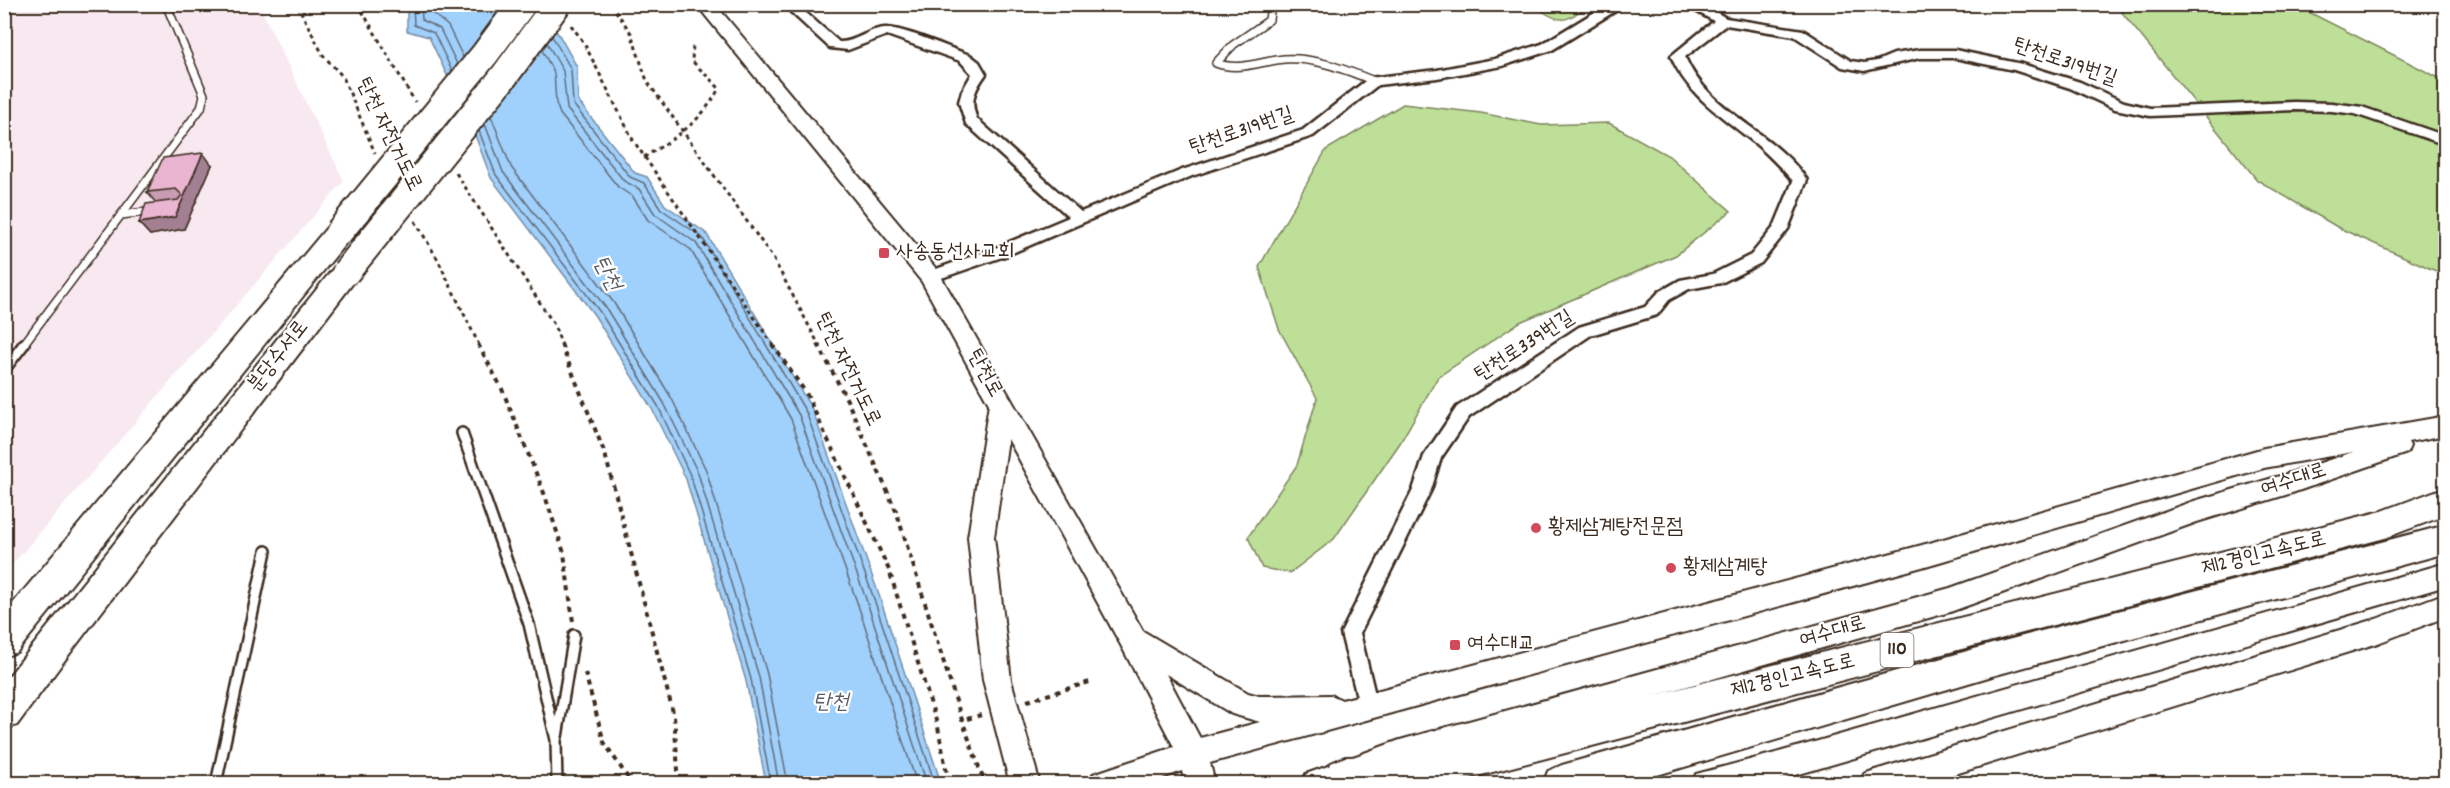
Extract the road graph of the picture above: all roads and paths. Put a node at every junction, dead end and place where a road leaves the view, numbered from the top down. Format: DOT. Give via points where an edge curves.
graph roads {
  1 [pos="166,4"];
  2 [pos="297,4"];
  3 [pos="358,4"];
  4 [pos="522,4"];
  5 [pos="611,4"];
  6 [pos="788,4"];
  7 [pos="1626,4"];
  8 [pos="1681,4"];
  9 [pos="1718,4"];
  10 [pos="717,9"];
  11 [pos="1270,12"];
  12 [pos="564,14"];
  13 [pos="1723,21"];
  14 [pos="693,44"];
  15 [pos="1374,81"];
  16 [pos="417,106"];
  17 [pos="682,133"];
  18 [pos="2445,141"];
  19 [pos="376,153"];
  20 [pos="644,157"];
  21 [pos="451,165"];
  22 [pos="165,210"];
  23 [pos="121,215"];
  24 [pos="1079,218"];
  25 [pos="414,220"];
  26 [pos="930,278"];
  27 [pos="4,370"];
  28 [pos="1000,403"];
  29 [pos="2445,427"];
  30 [pos="462,433"];
  31 [pos="2445,501"];
  32 [pos="2445,539"];
  33 [pos="266,551"];
  34 [pos="2445,574"];
  35 [pos="2445,605"];
  36 [pos="574,635"];
  37 [pos="1133,640"];
  38 [pos="4,641"];
  39 [pos="1093,681"];
  40 [pos="1021,703"];
  41 [pos="1368,707"];
  42 [pos="4,714"];
  43 [pos="556,740"];
  44 [pos="1192,754"];
  45 [pos="1331,780"];
  46 [pos="216,783"];
  47 [pos="557,783"];
  48 [pos="632,783"];
  49 [pos="679,783"];
  50 [pos="949,783"];
  51 [pos="985,783"];
  52 [pos="1025,783"];
  53 [pos="1104,783"];
  54 [pos="1200,783"];
  55 [pos="1562,783"];
  56 [pos="1707,783"];
  57 [pos="1875,783"];
  1 -- 23 [label="lane" via="204,95 201,108"];
  2 -- 19 [label="path, 탄천 자전거도로" via="323,55 343,77"];
  3 -- 16 [label="path"];
  4 -- 38 [label="highway, 분당수서로, bridge"];
  5 -- 17 [label="path, 탄천 자전거도로" via="631,33 646,81"];
  6 -- 24 [label="street" via="842,48 875,31 888,31 965,58 979,74 965,98 971,121"];
  7 -- 15 [label="street" via="1613,7 1547,47 1497,63"];
  8 -- 13 [label="street, 탄천로319번길" via="1695,6"];
  9 -- 13 [label="street"];
  10 -- 26 [label="main road, 탄천로"];
  11 -- 15 [label="lane" via="1269,20 1239,40 1216,63 1238,67 1287,59 1350,71"];
  12 -- 20 [label="path" via="584,43"];
  12 -- 42 [label="highway, 분당수서로, bridge" via="505,75 346,272"];
  13 -- 18 [label="street, 탄천로319번길" via="1798,33 1847,64 1864,67 1903,57 1955,54 2017,67 2075,85 2120,106 2150,112 2294,105 2332,107 2357,110"];
  13 -- 41 [label="street, 탄천로339번길" via="1678,56 1681,67 1705,96 1777,155 1800,180 1781,229 1756,259 1716,279 1684,284 1664,296 1651,311 1585,331 1463,412 1433,456 1422,490 1350,633"];
  14 -- 17 [label="path" via="692,61 719,88 714,101"];
  15 -- 24 [label="street, 탄천로319번길" via="1308,133 1187,173"];
  17 -- 20 [label="path"];
  17 -- 51 [label="path, 탄천 자전거도로" via="773,258 847,400 896,511"];
  20 -- 50 [label="path" via="806,393 888,570 938,727"];
  21 -- 49 [label="path" via="553,323 605,454 674,716"];
  22 -- 23 [label="lane"];
  23 -- 27 [label="lane"];
  24 -- 26 [label="street, 탄천로319번길"];
  25 -- 36 [label="path, 탄천 자전거도로" via="437,258 501,389 544,493 564,552"];
  26 -- 28 [label="main road, 탄천로"];
  28 -- 37 [label="main road, 탄천로"];
  28 -- 52 [label="main road" via="981,537 997,680"];
  29 -- 41 [label="main road" via="2264,458"];
  29 -- 45 [label="main road, 여수대로" via="1950,600 1400,754"];
  30 -- 43 [label="lane" via="529,624"];
  31 -- 45 [label="highway, 제2경인고속도로 / 110" via="2385,524 1413,774"];
  32 -- 55 [label="highway, 제2경인고속도로 / 110" via="1992,660"];
  33 -- 46 [label="lane"];
  34 -- 56 [label="main road" via="1772,768"];
  35 -- 57 [label="main road" via="2378,631"];
  36 -- 43 [label="lane"];
  36 -- 48 [label="path, 탄천 자전거도로" via="604,742"];
  37 -- 41 [label="main road" via="1242,705 1259,709"];
  37 -- 44 [label="main road, 탄천로"];
  39 -- 40 [label="path"];
  41 -- 44 [label="main road"];
  43 -- 47 [label="lane"];
  44 -- 53 [label="main road"];
  44 -- 54 [label="main road, 탄천로"];
}
